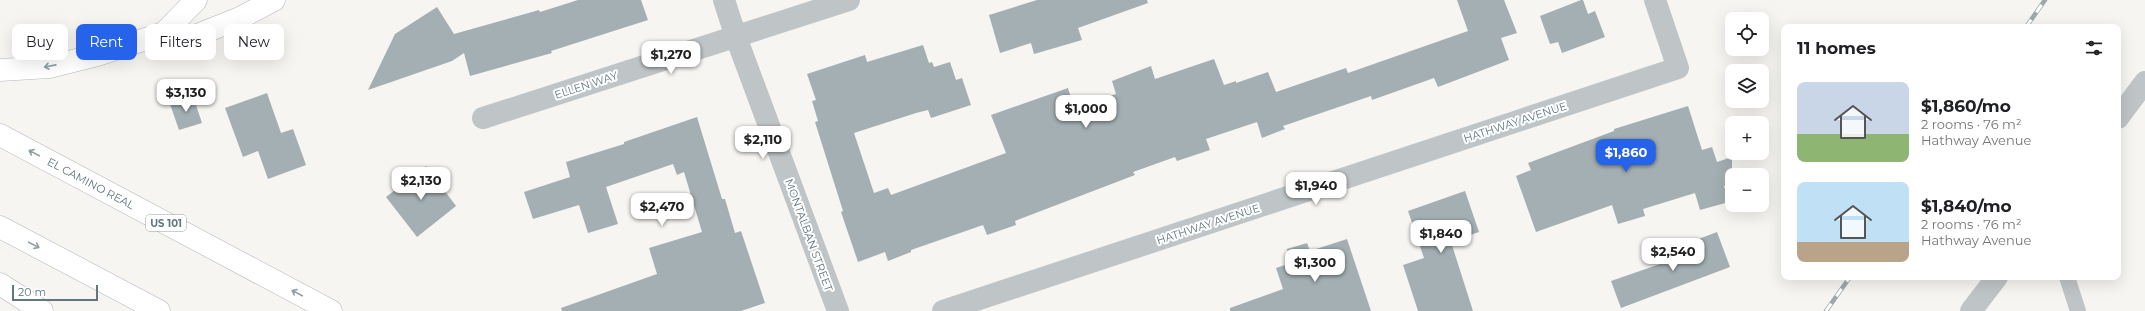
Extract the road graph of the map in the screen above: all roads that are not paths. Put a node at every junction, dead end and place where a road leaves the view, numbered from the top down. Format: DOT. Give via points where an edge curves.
graph roads {
  1 [pos="196,0"];
  2 [pos="274,0"];
  3 [pos="724,0"];
  4 [pos="849,0"];
  5 [pos="1655,0"];
  6 [pos="173,24"];
  7 [pos="216,28"];
  8 [pos="736,37"];
  9 [pos="145,39"];
  10 [pos="0,70"];
  11 [pos="2145,82"];
  12 [pos="2121,114"];
  13 [pos="483,118"];
  14 [pos="0,135"];
  15 [pos="0,227"];
  16 [pos="1995,280"];
  17 [pos="2068,280"];
  18 [pos="0,284"];
  19 [pos="42,311"];
  20 [pos="159,311"];
  21 [pos="331,311"];
  22 [pos="838,311"];
  23 [pos="943,311"];
  24 [pos="1971,311"];
  25 [pos="2078,311"];
  1 -- 6 [label="highway"];
  2 -- 7 [label="highway"];
  3 -- 8 [label="street, MONTALBAN STREET"];
  4 -- 8 [label="street, ELLEN WAY"];
  5 -- 23 [label="street, HATHWAY AVENUE" via="1678,68"];
  8 -- 13 [label="street, ELLEN WAY"];
  8 -- 22 [label="street, MONTALBAN STREET"];
  9 -- 10 [label="highway, one-way" via="49,67"];
  11 -- 12 [label="street"];
  21 -- 14 [label="highway, EL CAMINO REAL / US 101, one-way"];
  15 -- 20 [label="highway, one-way"];
  16 -- 24 [label="street"];
  17 -- 25 [label="lane"];
  18 -- 19 [label="highway"];
}
